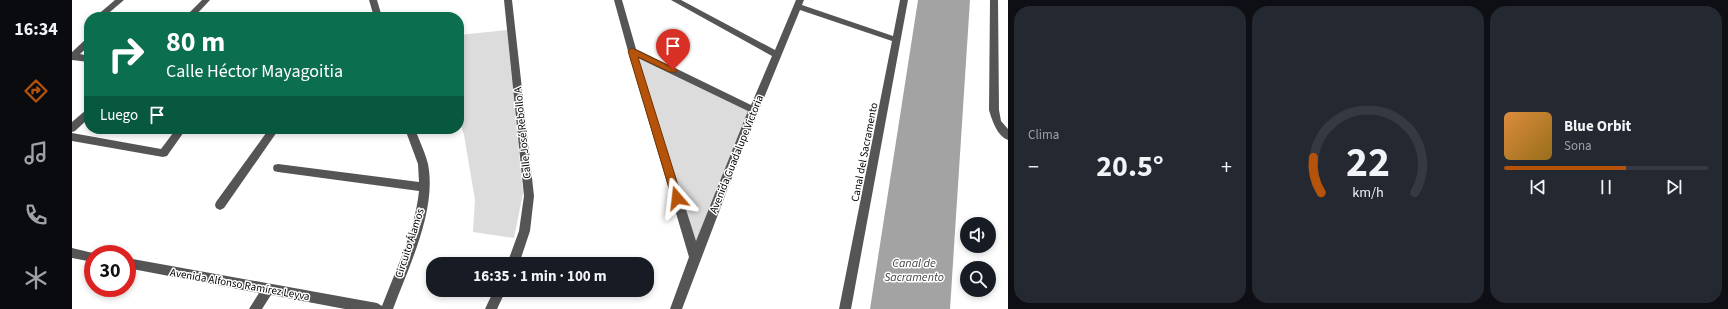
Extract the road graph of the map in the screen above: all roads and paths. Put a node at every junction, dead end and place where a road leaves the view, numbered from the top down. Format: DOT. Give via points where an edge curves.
graph roads {
  1 [pos="120,0"];
  2 [pos="206,0"];
  3 [pos="373,0"];
  4 [pos="508,0"];
  5 [pos="618,0"];
  6 [pos="675,0"];
  7 [pos="904,0"];
  8 [pos="994,0"];
  9 [pos="799,3"];
  10 [pos="105,12"];
  11 [pos="194,12"];
  12 [pos="377,12"];
  13 [pos="897,40"];
  14 [pos="84,46"];
  15 [pos="632,51"];
  16 [pos="776,54"];
  17 [pos="72,57"];
  18 [pos="84,58"];
  19 [pos="754,110"];
  20 [pos="84,117"];
  21 [pos="72,128"];
  22 [pos="177,134"];
  23 [pos="270,134"];
  24 [pos="412,134"];
  25 [pos="1008,136"];
  26 [pos="72,138"];
  27 [pos="278,168"];
  28 [pos="424,188"];
  29 [pos="220,205"];
  30 [pos="72,253"];
  31 [pos="84,255"];
  32 [pos="516,257"];
  33 [pos="695,257"];
  34 [pos="136,265"];
  35 [pos="268,289"];
  36 [pos="497,297"];
  37 [pos="255,309"];
  38 [pos="378,309"];
  39 [pos="387,309"];
  40 [pos="491,309"];
  41 [pos="676,309"];
  42 [pos="845,309"];
  1 -- 10 [label="street"];
  2 -- 11 [label="street"];
  3 -- 12 [label="street"];
  4 -- 32 [label="street, Calle José Rebollo A" via="529,196 524,236"];
  5 -- 15 [label="street"];
  6 -- 16 [label="street"];
  7 -- 13 [label="street, Canal del Sacramento"];
  8 -- 25 [label="street" via="994,110 997,122"];
  9 -- 13 [label="street"];
  9 -- 16 [label="street, Avenida Guadalupe Victoria"];
  13 -- 42 [label="street, Canal del Sacramento"];
  14 -- 17 [label="street"];
  15 -- 19 [label="street"];
  15 -- 33 [label="street"];
  16 -- 19 [label="street, Avenida Guadalupe Victoria"];
  17 -- 18 [label="street"];
  19 -- 33 [label="street, Avenida Guadalupe Victoria"];
  20 -- 21 [label="street"];
  22 -- 26 [label="street" via="163,153"];
  23 -- 29 [label="street"];
  24 -- 28 [label="street, Circuito Álamos" via="423,164"];
  27 -- 28 [label="street"];
  28 -- 39 [label="street, Circuito Álamos" via="413,238"];
  30 -- 31 [label="street"];
  33 -- 41 [label="street, Avenida Guadalupe Victoria"];
  34 -- 35 [label="street, Avenida Alfonso Ramírez Leyva"];
  35 -- 37 [label="street"];
  35 -- 38 [label="street, Avenida Alfonso Ramírez Leyva"];
  36 -- 40 [label="street"];
}
